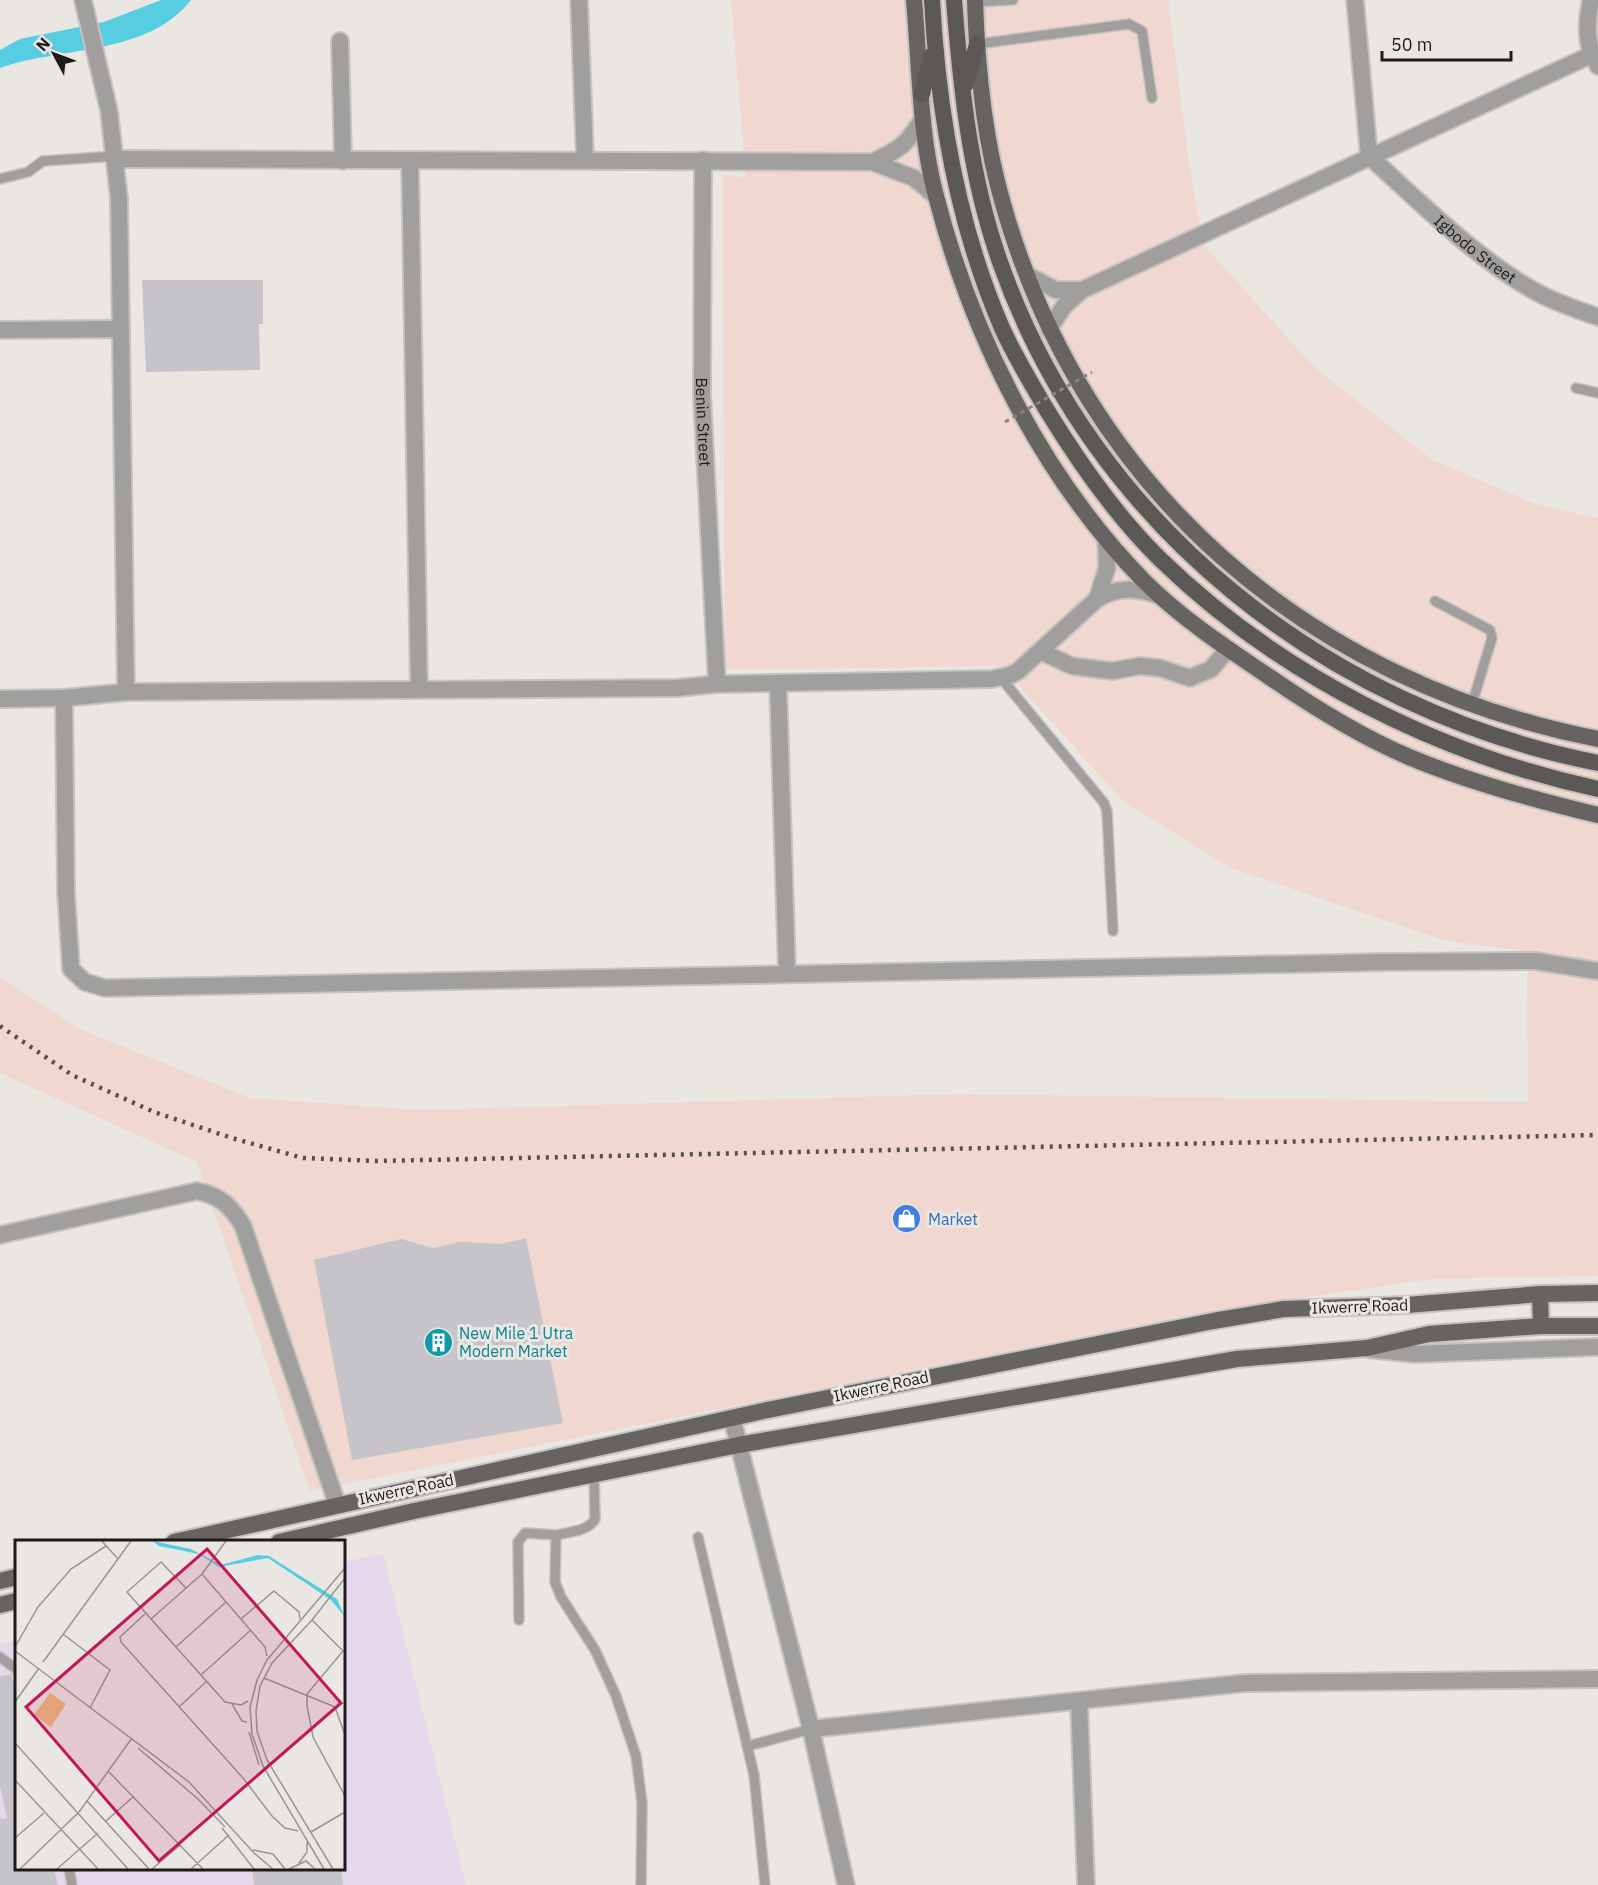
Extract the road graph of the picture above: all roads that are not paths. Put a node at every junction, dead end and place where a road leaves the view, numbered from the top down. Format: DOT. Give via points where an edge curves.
graph roads {
  1 [pos="83,0"];
  2 [pos="579,0"];
  3 [pos="914,0"];
  4 [pos="932,0"];
  5 [pos="954,0"];
  6 [pos="1013,0"];
  7 [pos="1355,0"];
  8 [pos="1592,0"];
  9 [pos="975,1"];
  10 [pos="957,38"];
  11 [pos="340,41"];
  12 [pos="934,43"];
  13 [pos="977,44"];
  14 [pos="919,52"];
  15 [pos="1594,61"];
  16 [pos="976,67"];
  17 [pos="928,70"];
  18 [pos="922,94"];
  19 [pos="963,94"];
  20 [pos="940,96"];
  21 [pos="1152,98"];
  22 [pos="923,118"];
  23 [pos="1370,156"];
  24 [pos="116,158"];
  25 [pos="585,159"];
  26 [pos="703,160"];
  27 [pos="343,161"];
  28 [pos="410,161"];
  29 [pos="872,162"];
  30 [pos="0,179"];
  31 [pos="936,196"];
  32 [pos="1027,275"];
  33 [pos="1082,290"];
  34 [pos="1598,317"];
  35 [pos="121,329"];
  36 [pos="1049,329"];
  37 [pos="0,330"];
  38 [pos="1576,388"];
  39 [pos="1598,393"];
  40 [pos="1107,540"];
  41 [pos="1160,596"];
  42 [pos="1097,599"];
  43 [pos="1435,601"];
  44 [pos="1228,649"];
  45 [pos="1040,651"];
  46 [pos="1001,678"];
  47 [pos="778,683"];
  48 [pos="717,684"];
  49 [pos="419,689"];
  50 [pos="126,692"];
  51 [pos="64,698"];
  52 [pos="0,699"];
  53 [pos="1472,704"];
  54 [pos="1598,739"];
  55 [pos="1598,763"];
  56 [pos="1598,789"];
  57 [pos="1598,815"];
  58 [pos="1113,931"];
  59 [pos="1598,971"];
  60 [pos="787,974"];
  61 [pos="0,1235"];
  62 [pos="1598,1293"];
  63 [pos="1540,1294"];
  64 [pos="1541,1326"];
  65 [pos="1598,1326"];
  66 [pos="1598,1347"];
  67 [pos="1367,1348"];
  68 [pos="732,1418"];
  69 [pos="738,1445"];
  70 [pos="594,1475"];
  71 [pos="337,1504"];
  72 [pos="556,1535"];
  73 [pos="698,1537"];
  74 [pos="183,1540"];
  75 [pos="288,1540"];
  76 [pos="15,1577"];
  77 [pos="0,1581"];
  78 [pos="15,1601"];
  79 [pos="0,1605"];
  80 [pos="519,1620"];
  81 [pos="0,1656"];
  82 [pos="15,1668"];
  83 [pos="1598,1679"];
  84 [pos="1079,1702"];
  85 [pos="811,1729"];
  86 [pos="748,1746"];
  87 [pos="69,1870"];
  88 [pos="72,1885"];
  89 [pos="641,1885"];
  90 [pos="765,1885"];
  91 [pos="846,1885"];
  92 [pos="1086,1885"];
  1 -- 24 [label="street"];
  2 -- 25 [label="street"];
  3 -- 14 [label="main road"];
  4 -- 12 [label="highway"];
  5 -- 10 [label="highway"];
  6 -- 9 [label="lane"];
  7 -- 23 [label="street"];
  8 -- 15 [label="street" via="1587,32"];
  9 -- 13 [label="main road"];
  10 -- 16 [label="highway"];
  10 -- 19 [label="highway"];
  11 -- 27 [label="street"];
  12 -- 17 [label="highway"];
  12 -- 20 [label="highway"];
  13 -- 16 [label="highway"];
  13 -- 21 [label="lane" via="1129,24 1142,31"];
  14 -- 17 [label="highway"];
  14 -- 18 [label="main road"];
  15 -- 23 [label="street"];
  16 -- 19 [label="highway"];
  16 -- 32 [label="main road" via="1002,203"];
  17 -- 18 [label="highway"];
  17 -- 20 [label="highway"];
  18 -- 22 [label="main road"];
  19 -- 55 [label="highway" via="971,158 984,210 1000,264 1036,348 1100,452 1173,540 1224,586 1328,662 1422,708 1544,752"];
  20 -- 56 [label="highway" via="962,215 1002,329 1066,442 1157,557 1265,644 1325,683 1457,746"];
  22 -- 29 [label="street" via="909,140 895,152"];
  22 -- 31 [label="main road"];
  23 -- 33 [label="street"];
  23 -- 34 [label="street, Igbodo Street" via="1499,267 1545,297"];
  24 -- 27 [label="street"];
  24 -- 30 [label="lane" via="43,161 28,172"];
  24 -- 35 [label="street"];
  25 -- 26 [label="street"];
  25 -- 28 [label="street"];
  26 -- 29 [label="street"];
  26 -- 48 [label="street, Benin Street" via="702,396"];
  27 -- 28 [label="street"];
  28 -- 49 [label="street"];
  29 -- 31 [label="street" via="914,178"];
  31 -- 40 [label="main road" via="963,283 998,366 1049,456"];
  32 -- 33 [label="street" via="1056,290"];
  32 -- 36 [label="main road"];
  33 -- 36 [label="street" via="1064,306"];
  35 -- 37 [label="street"];
  35 -- 50 [label="street"];
  36 -- 53 [label="main road" via="1080,387 1122,449 1163,502 1206,543 1296,617 1331,639"];
  38 -- 39 [label="lane"];
  40 -- 41 [label="main road"];
  40 -- 42 [label="street" via="1107,568"];
  41 -- 42 [label="street" via="1140,589 1121,589"];
  41 -- 44 [label="main road"];
  42 -- 45 [label="street"];
  43 -- 53 [label="lane" via="1490,630 1492,638"];
  44 -- 45 [label="street" via="1211,669 1190,678 1161,668 1140,666 1112,671 1072,666"];
  44 -- 57 [label="main road" via="1345,725 1410,757"];
  45 -- 46 [label="street" via="1018,671"];
  46 -- 47 [label="street"];
  46 -- 58 [label="lane" via="1104,803"];
  47 -- 48 [label="street"];
  47 -- 60 [label="street"];
  48 -- 49 [label="street" via="677,688"];
  49 -- 50 [label="street"];
  50 -- 51 [label="street"];
  51 -- 52 [label="street"];
  51 -- 60 [label="street" via="66,892 71,969 85,982 105,988"];
  53 -- 54 [label="main road" via="1551,730"];
  59 -- 60 [label="street" via="1535,961"];
  61 -- 71 [label="street" via="198,1191 213,1194 230,1205 243,1226"];
  62 -- 63 [label="main road, Ikwerre Road"];
  63 -- 64 [label="main road"];
  63 -- 68 [label="main road, Ikwerre Road" via="1407,1305 1284,1309 1034,1355"];
  64 -- 65 [label="main road"];
  64 -- 67 [label="main road" via="1430,1334"];
  66 -- 67 [label="street, Ikwerre Road" via="1416,1354"];
  67 -- 69 [label="main road, Ikwerre Road" via="1237,1359"];
  68 -- 69 [label="street"];
  68 -- 71 [label="main road, Ikwerre Road"];
  69 -- 70 [label="main road, Ikwerre Road"];
  69 -- 85 [label="street"];
  70 -- 72 [label="lane" via="592,1525"];
  70 -- 75 [label="main road, Ikwerre Road"];
  71 -- 74 [label="main road, Ikwerre Road"];
  72 -- 80 [label="lane" via="525,1533 518,1542"];
  72 -- 89 [label="lane" via="555,1582 595,1650 636,1756 642,1803"];
  73 -- 86 [label="lane"];
  76 -- 77 [label="main road"];
  78 -- 79 [label="main road"];
  81 -- 82 [label="lane"];
  83 -- 84 [label="street" via="1245,1683"];
  84 -- 85 [label="street"];
  84 -- 92 [label="street"];
  85 -- 86 [label="lane"];
  85 -- 91 [label="street"];
  86 -- 90 [label="lane"];
  87 -- 88 [label="lane"];
}
